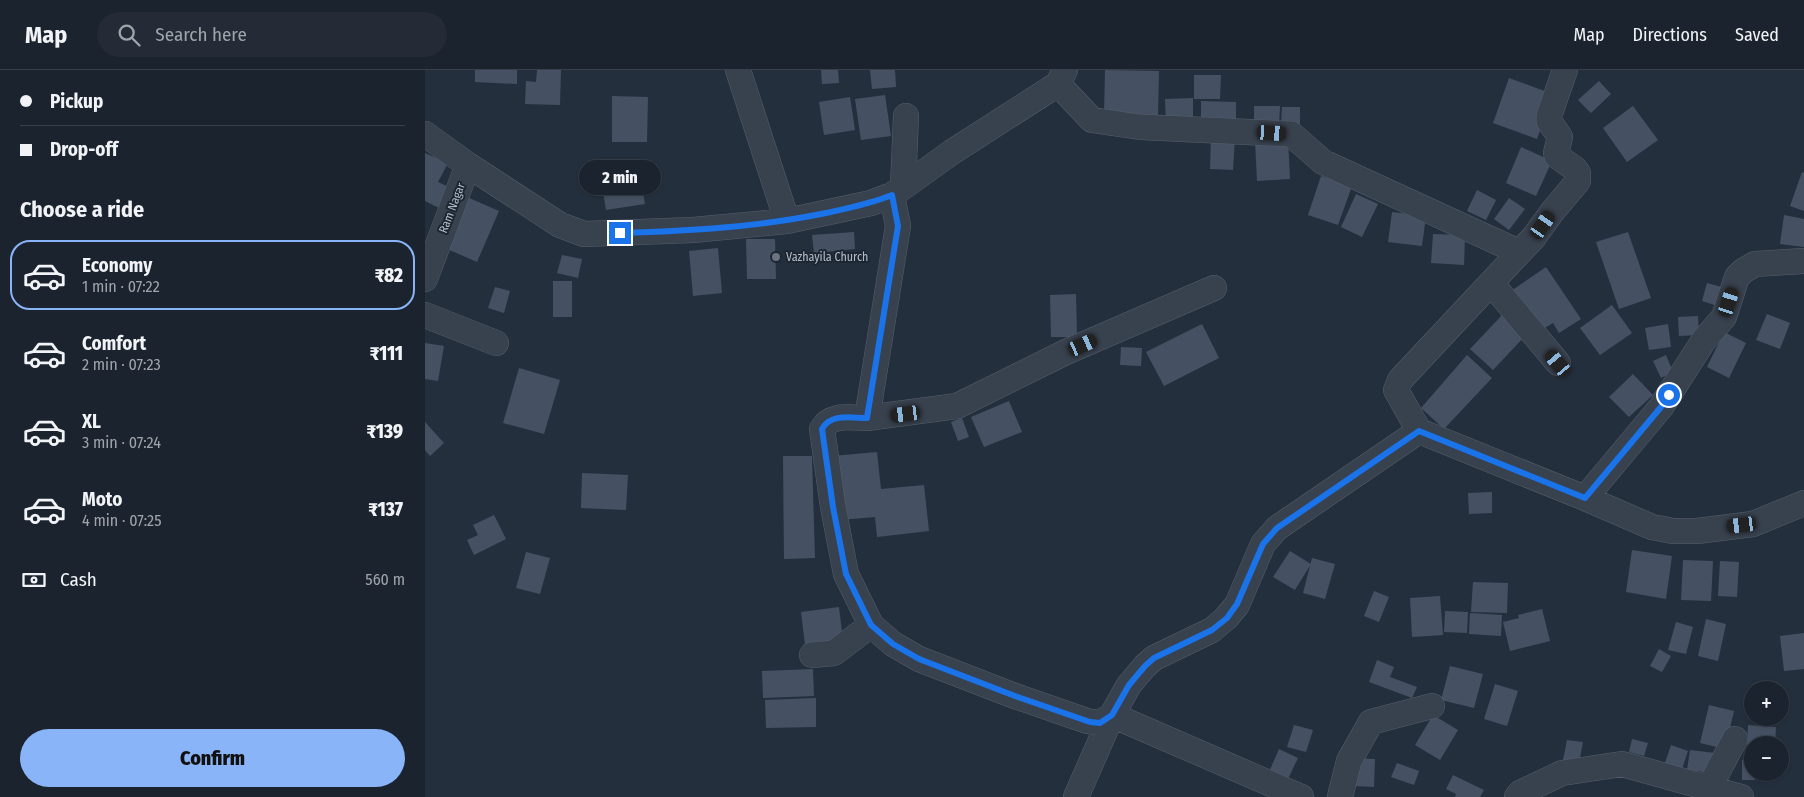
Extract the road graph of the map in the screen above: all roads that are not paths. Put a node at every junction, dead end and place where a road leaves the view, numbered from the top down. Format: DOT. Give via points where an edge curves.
graph roads {
  1 [pos="738,70"];
  2 [pos="1565,70"];
  3 [pos="1062,77"];
  4 [pos="906,116"];
  5 [pos="425,134"];
  6 [pos="468,165"];
  7 [pos="898,191"];
  8 [pos="787,221"];
  9 [pos="1519,252"];
  10 [pos="1804,261"];
  11 [pos="425,279"];
  12 [pos="1492,284"];
  13 [pos="1214,288"];
  14 [pos="425,315"];
  15 [pos="496,343"];
  16 [pos="1558,363"];
  17 [pos="867,418"];
  18 [pos="1419,431"];
  19 [pos="1585,498"];
  20 [pos="1804,503"];
  21 [pos="871,625"];
  22 [pos="812,655"];
  23 [pos="1432,706"];
  24 [pos="1112,715"];
  25 [pos="1735,739"];
  26 [pos="1709,788"];
  27 [pos="1077,797"];
  28 [pos="1301,797"];
  29 [pos="1340,797"];
  30 [pos="1517,797"];
  31 [pos="1741,797"];
  1 -- 8 [label="street"];
  2 -- 9 [label="street" via="1549,121 1560,137 1557,156 1575,169 1578,181"];
  3 -- 7 [label="street"];
  3 -- 9 [label="street" via="1092,120 1140,127 1291,134 1323,162"];
  4 -- 7 [label="street"];
  5 -- 6 [label="street"];
  6 -- 8 [label="street" via="560,224 584,234 693,230"];
  6 -- 11 [label="street, Ram Nagar"];
  7 -- 8 [label="street" via="871,203"];
  7 -- 17 [label="street" via="898,226"];
  9 -- 12 [label="street"];
  10 -- 19 [label="street" via="1755,264 1737,277 1724,317 1704,340 1661,407"];
  12 -- 16 [label="street"];
  12 -- 18 [label="street" via="1397,386 1398,396"];
  13 -- 17 [label="street" via="1066,352 957,406"];
  14 -- 15 [label="street"];
  17 -- 21 [label="street" via="834,418 828,420 822,429 846,574"];
  18 -- 19 [label="street"];
  18 -- 24 [label="street" via="1277,528 1263,544 1237,604 1227,618 1212,630 1154,658 1129,685"];
  19 -- 20 [label="street" via="1652,527 1673,531 1753,524"];
  21 -- 22 [label="street" via="834,653"];
  21 -- 24 [label="street" via="893,644 919,659 1015,696 1090,722 1100,723"];
  23 -- 29 [label="street" via="1371,722 1349,761"];
  24 -- 27 [label="street"];
  24 -- 28 [label="street"];
  25 -- 26 [label="street"];
  26 -- 30 [label="street" via="1621,764 1562,773"];
  26 -- 31 [label="street"];
}
